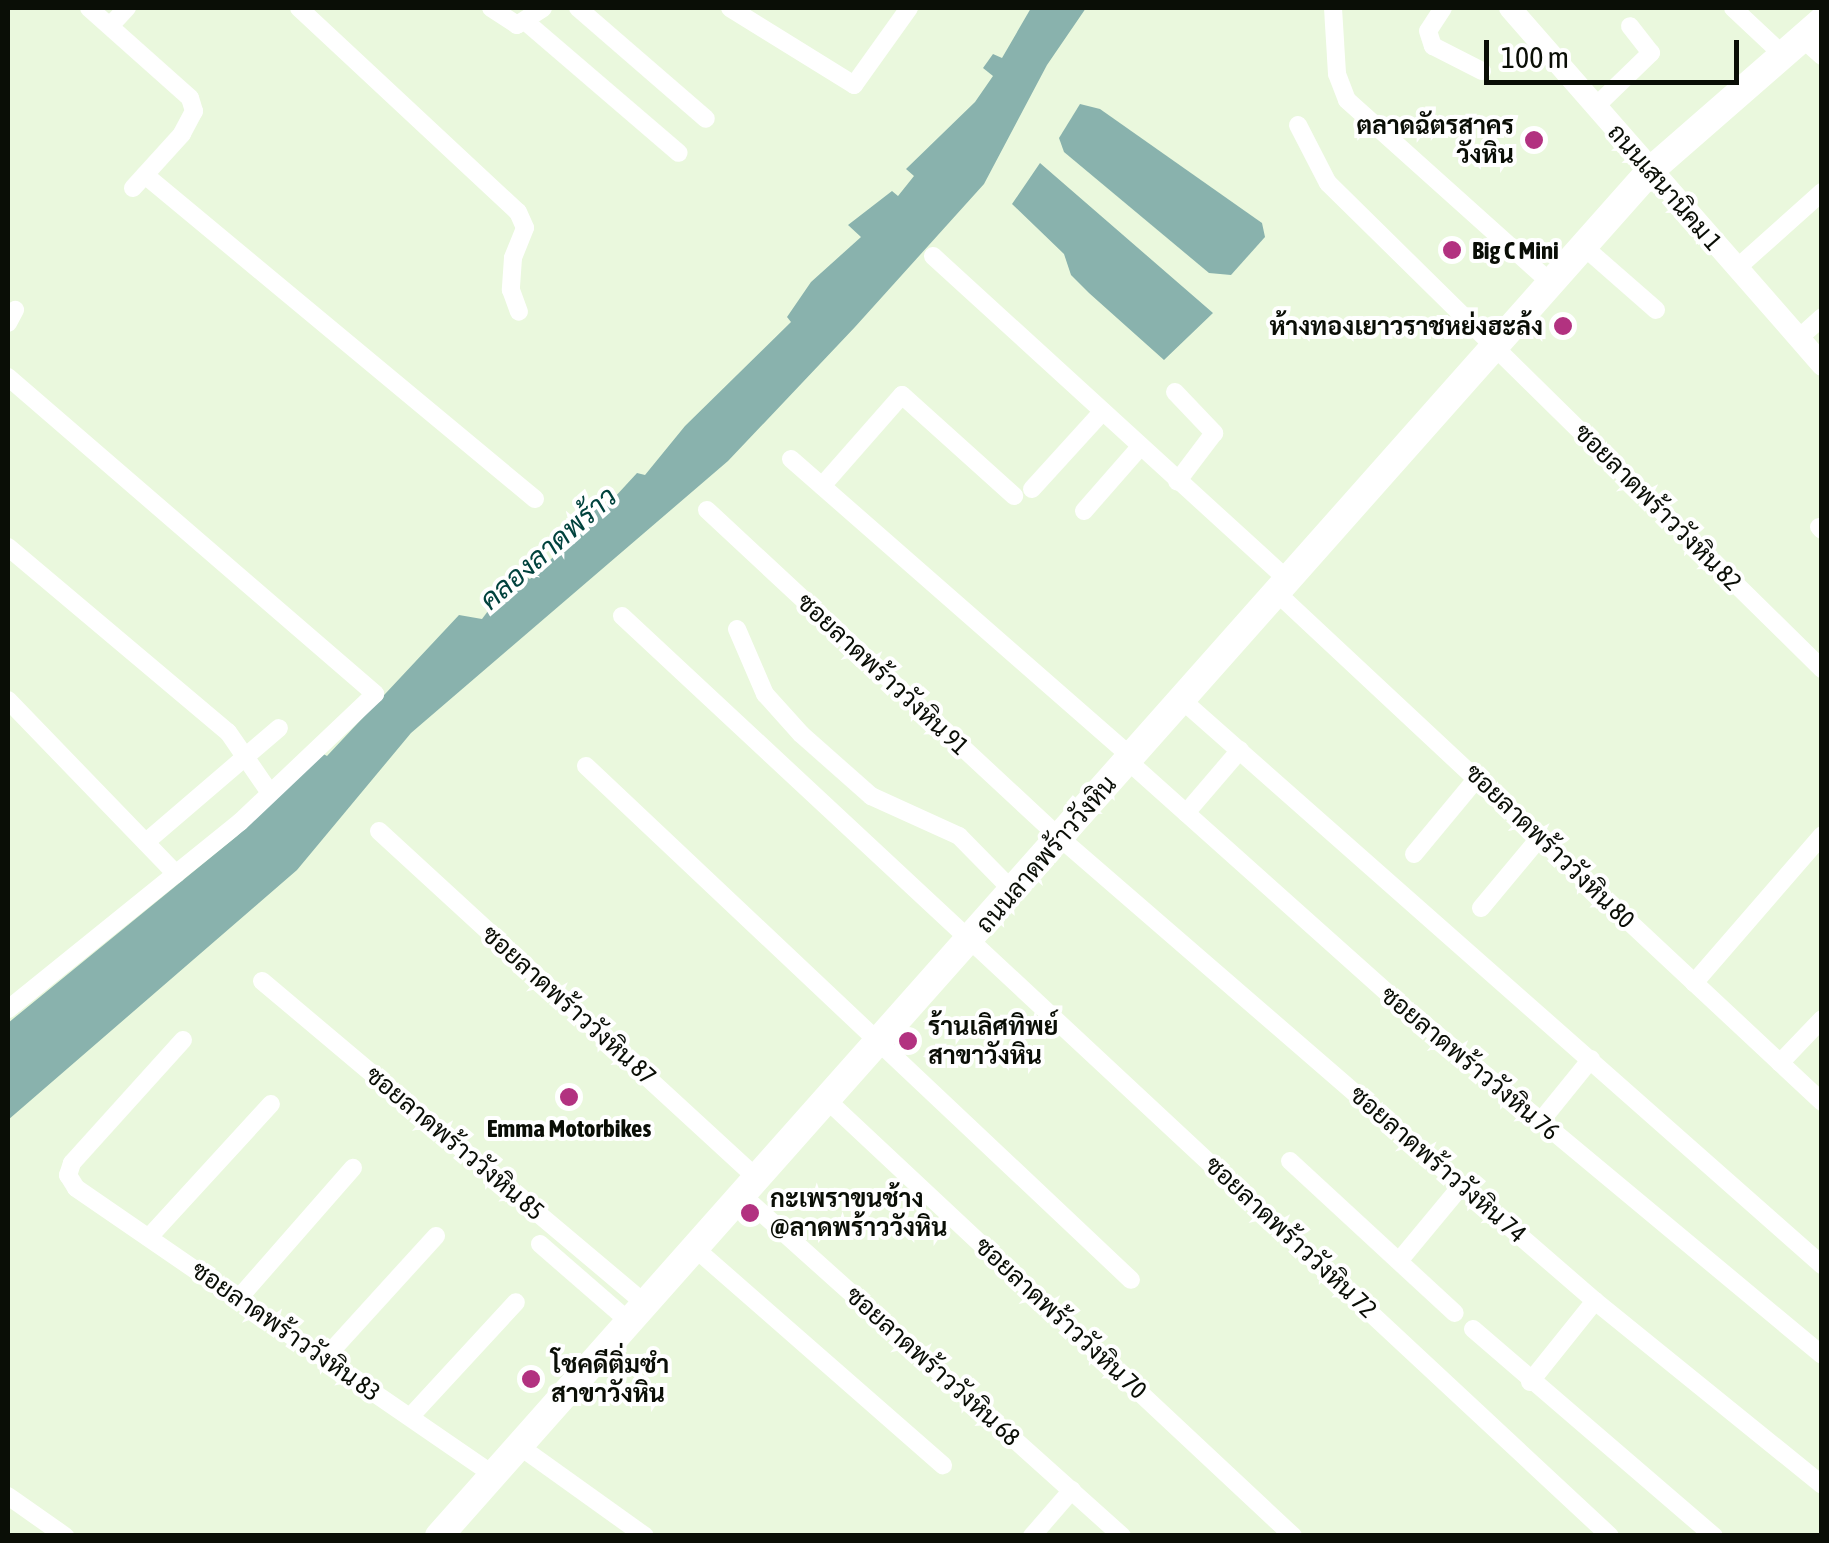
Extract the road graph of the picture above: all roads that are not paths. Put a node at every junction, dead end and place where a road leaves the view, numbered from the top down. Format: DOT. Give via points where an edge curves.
graph roads {
  1 [pos="89,8"];
  2 [pos="126,8"];
  3 [pos="299,8"];
  4 [pos="491,8"];
  5 [pos="542,8"];
  6 [pos="578,8"];
  7 [pos="730,8"];
  8 [pos="909,8"];
  9 [pos="1333,8"];
  10 [pos="1443,8"];
  11 [pos="1510,8"];
  12 [pos="1733,8"];
  13 [pos="526,22"];
  14 [pos="110,26"];
  15 [pos="1630,26"];
  16 [pos="1807,42"];
  17 [pos="1482,71"];
  18 [pos="1596,107"];
  19 [pos="706,119"];
  20 [pos="1298,125"];
  21 [pos="679,153"];
  22 [pos="1651,170"];
  23 [pos="1822,192"];
  24 [pos="1583,246"];
  25 [pos="933,256"];
  26 [pos="1736,268"];
  27 [pos="1550,282"];
  28 [pos="1656,310"];
  29 [pos="519,312"];
  30 [pos="1822,317"];
  31 [pos="1798,338"];
  32 [pos="1495,345"];
  33 [pos="1822,364"];
  34 [pos="8,377"];
  35 [pos="1175,392"];
  36 [pos="1103,410"];
  37 [pos="1140,446"];
  38 [pos="791,459"];
  39 [pos="1177,482"];
  40 [pos="822,486"];
  41 [pos="535,499"];
  42 [pos="707,510"];
  43 [pos="1084,511"];
  44 [pos="8,548"];
  45 [pos="1282,586"];
  46 [pos="622,616"];
  47 [pos="736,628"];
  48 [pos="1822,669"];
  49 [pos="8,700"];
  50 [pos="1182,700"];
  51 [pos="279,728"];
  52 [pos="1240,750"];
  53 [pos="248,752"];
  54 [pos="1130,759"];
  55 [pos="586,766"];
  56 [pos="1478,777"];
  57 [pos="268,790"];
  58 [pos="1186,813"];
  59 [pos="378,832"];
  60 [pos="1541,836"];
  61 [pos="1822,836"];
  62 [pos="1059,837"];
  63 [pos="146,842"];
  64 [pos="1414,854"];
  65 [pos="176,874"];
  66 [pos="1013,892"];
  67 [pos="1481,908"];
  68 [pos="972,938"];
  69 [pos="262,981"];
  70 [pos="1694,983"];
  71 [pos="8,1009"];
  72 [pos="1822,1019"];
  73 [pos="182,1040"];
  74 [pos="879,1043"];
  75 [pos="1591,1059"];
  76 [pos="1780,1063"];
  77 [pos="828,1102"];
  78 [pos="1822,1102"];
  79 [pos="271,1104"];
  80 [pos="1540,1122"];
  81 [pos="1290,1162"];
  82 [pos="353,1168"];
  83 [pos="1462,1185"];
  84 [pos="751,1188"];
  85 [pos="150,1236"];
  86 [pos="436,1236"];
  87 [pos="540,1244"];
  88 [pos="697,1250"];
  89 [pos="1399,1261"];
  90 [pos="1822,1265"];
  91 [pos="1131,1280"];
  92 [pos="239,1298"];
  93 [pos="1596,1301"];
  94 [pos="516,1302"];
  95 [pos="1455,1314"];
  96 [pos="640,1315"];
  97 [pos="1474,1330"];
  98 [pos="1822,1355"];
  99 [pos="326,1358"];
  100 [pos="1530,1382"];
  101 [pos="410,1418"];
  102 [pos="522,1448"];
  103 [pos="943,1464"];
  104 [pos="495,1476"];
  105 [pos="1822,1485"];
  106 [pos="1072,1490"];
  107 [pos="8,1496"];
  108 [pos="439,1535"];
  109 [pos="65,1536"];
  110 [pos="645,1536"];
  111 [pos="1032,1536"];
  112 [pos="1122,1536"];
  113 [pos="1293,1536"];
  114 [pos="1610,1536"];
  115 [pos="1714,1536"];
  1 -- 14 [label="street"];
  2 -- 14 [label="street"];
  3 -- 29 [label="street" via="518,212 525,228 513,258"];
  4 -- 13 [label="street" via="508,23"];
  5 -- 13 [label="street"];
  6 -- 19 [label="street"];
  7 -- 8 [label="street" via="854,85"];
  9 -- 27 [label="street" via="1347,100"];
  10 -- 17 [label="street" via="1428,31 1433,46"];
  11 -- 18 [label="street, ถนนเสนานิคม 1"];
  12 -- 16 [label="street"];
  13 -- 21 [label="street"];
  14 -- 41 [label="street" via="184,89 194,112 139,181"];
  15 -- 18 [label="street" via="1651,53"];
  16 -- 22 [label="main road, ถนนลาดพร้าววังหิน"];
  18 -- 22 [label="street, ถนนเสนานิคม 1"];
  20 -- 32 [label="street, ซอยลาดพร้าววังหิน 82" via="1328,184"];
  22 -- 24 [label="main road, ถนนลาดพร้าววังหิน"];
  22 -- 26 [label="street, ถนนเสนานิคม 1"];
  23 -- 26 [label="street"];
  24 -- 27 [label="main road, ถนนลาดพร้าววังหิน"];
  24 -- 28 [label="street"];
  25 -- 36 [label="street, ซอยลาดพร้าววังหิน 80"];
  26 -- 31 [label="street, ถนนเสนานิคม 1"];
  27 -- 32 [label="main road, ถนนลาดพร้าววังหิน"];
  30 -- 31 [label="street"];
  31 -- 33 [label="street, ถนนเสนานิคม 1"];
  32 -- 45 [label="main road, ถนนลาดพร้าววังหิน"];
  32 -- 48 [label="street, ซอยลาดพร้าววังหิน 82"];
  34 -- 57 [label="street" via="375,694"];
  35 -- 39 [label="street" via="1214,433"];
  36 -- 37 [label="street, ซอยลาดพร้าววังหิน 80"];
  36 -- 40 [label="street" via="1023,493 902,395"];
  37 -- 39 [label="street, ซอยลาดพร้าววังหิน 80"];
  37 -- 43 [label="street"];
  38 -- 40 [label="street, ซอยลาดพร้าววังหิน 76"];
  39 -- 45 [label="street, ซอยลาดพร้าววังหิน 80"];
  40 -- 54 [label="street, ซอยลาดพร้าววังหิน 76"];
  42 -- 62 [label="street, ซอยลาดพร้าววังหิน 91"];
  44 -- 53 [label="street"];
  45 -- 50 [label="main road, ถนนลาดพร้าววังหิน"];
  45 -- 56 [label="street, ซอยลาดพร้าววังหิน 80"];
  46 -- 68 [label="street, ซอยลาดพร้าววังหิน 72"];
  47 -- 66 [label="street" via="765,694 801,734 871,796 959,836"];
  49 -- 63 [label="street"];
  50 -- 52 [label="street"];
  50 -- 54 [label="main road, ถนนลาดพร้าววังหิน"];
  51 -- 53 [label="street"];
  52 -- 58 [label="street"];
  52 -- 75 [label="street"];
  53 -- 57 [label="street"];
  53 -- 63 [label="street"];
  54 -- 58 [label="street, ซอยลาดพร้าววังหิน 76"];
  54 -- 62 [label="main road, ถนนลาดพร้าววังหิน"];
  55 -- 74 [label="street"];
  56 -- 60 [label="street, ซอยลาดพร้าววังหิน 80"];
  56 -- 64 [label="street"];
  57 -- 65 [label="street"];
  58 -- 80 [label="street, ซอยลาดพร้าววังหิน 76"];
  59 -- 84 [label="street, ซอยลาดพร้าววังหิน 87"];
  60 -- 67 [label="street"];
  60 -- 70 [label="street, ซอยลาดพร้าววังหิน 80"];
  61 -- 70 [label="street"];
  62 -- 66 [label="main road, ถนนลาดพร้าววังหิน"];
  62 -- 83 [label="street, ซอยลาดพร้าววังหิน 74"];
  63 -- 65 [label="street"];
  65 -- 71 [label="street"];
  66 -- 68 [label="main road, ถนนลาดพร้าววังหิน"];
  68 -- 74 [label="main road, ถนนลาดพร้าววังหิน"];
  68 -- 114 [label="street, ซอยลาดพร้าววังหิน 72"];
  69 -- 96 [label="street, ซอยลาดพร้าววังหิน 85"];
  70 -- 76 [label="street, ซอยลาดพร้าววังหิน 80"];
  72 -- 76 [label="street"];
  73 -- 85 [label="street, ซอยลาดพร้าววังหิน 83" via="72,1162 68,1175 76,1188"];
  74 -- 77 [label="main road, ถนนลาดพร้าววังหิน"];
  74 -- 91 [label="street"];
  75 -- 80 [label="street"];
  75 -- 90 [label="street"];
  76 -- 78 [label="street, ซอยลาดพร้าววังหิน 80"];
  77 -- 84 [label="main road, ถนนลาดพร้าววังหิน"];
  77 -- 113 [label="street, ซอยลาดพร้าววังหิน 70"];
  79 -- 85 [label="street"];
  80 -- 98 [label="street, ซอยลาดพร้าววังหิน 76"];
  81 -- 89 [label="street"];
  82 -- 92 [label="street"];
  83 -- 89 [label="street"];
  83 -- 93 [label="street, ซอยลาดพร้าววังหิน 74"];
  84 -- 88 [label="main road, ถนนลาดพร้าววังหิน"];
  84 -- 106 [label="street, ซอยลาดพร้าววังหิน 68"];
  85 -- 92 [label="street, ซอยลาดพร้าววังหิน 83"];
  86 -- 99 [label="street"];
  87 -- 96 [label="street"];
  88 -- 96 [label="main road, ถนนลาดพร้าววังหิน"];
  88 -- 103 [label="street"];
  89 -- 95 [label="street"];
  92 -- 99 [label="street, ซอยลาดพร้าววังหิน 83"];
  93 -- 100 [label="street"];
  93 -- 105 [label="street, ซอยลาดพร้าววังหิน 74"];
  94 -- 101 [label="street"];
  96 -- 102 [label="main road, ถนนลาดพร้าววังหิน"];
  97 -- 100 [label="street"];
  99 -- 101 [label="street, ซอยลาดพร้าววังหิน 83"];
  100 -- 115 [label="street"];
  101 -- 104 [label="street, ซอยลาดพร้าววังหิน 83"];
  102 -- 104 [label="main road, ถนนลาดพร้าววังหิน"];
  102 -- 110 [label="street"];
  104 -- 108 [label="main road, ถนนลาดพร้าววังหิน"];
  106 -- 111 [label="street"];
  106 -- 112 [label="street, ซอยลาดพร้าววังหิน 68"];
  107 -- 109 [label="street"];
}
